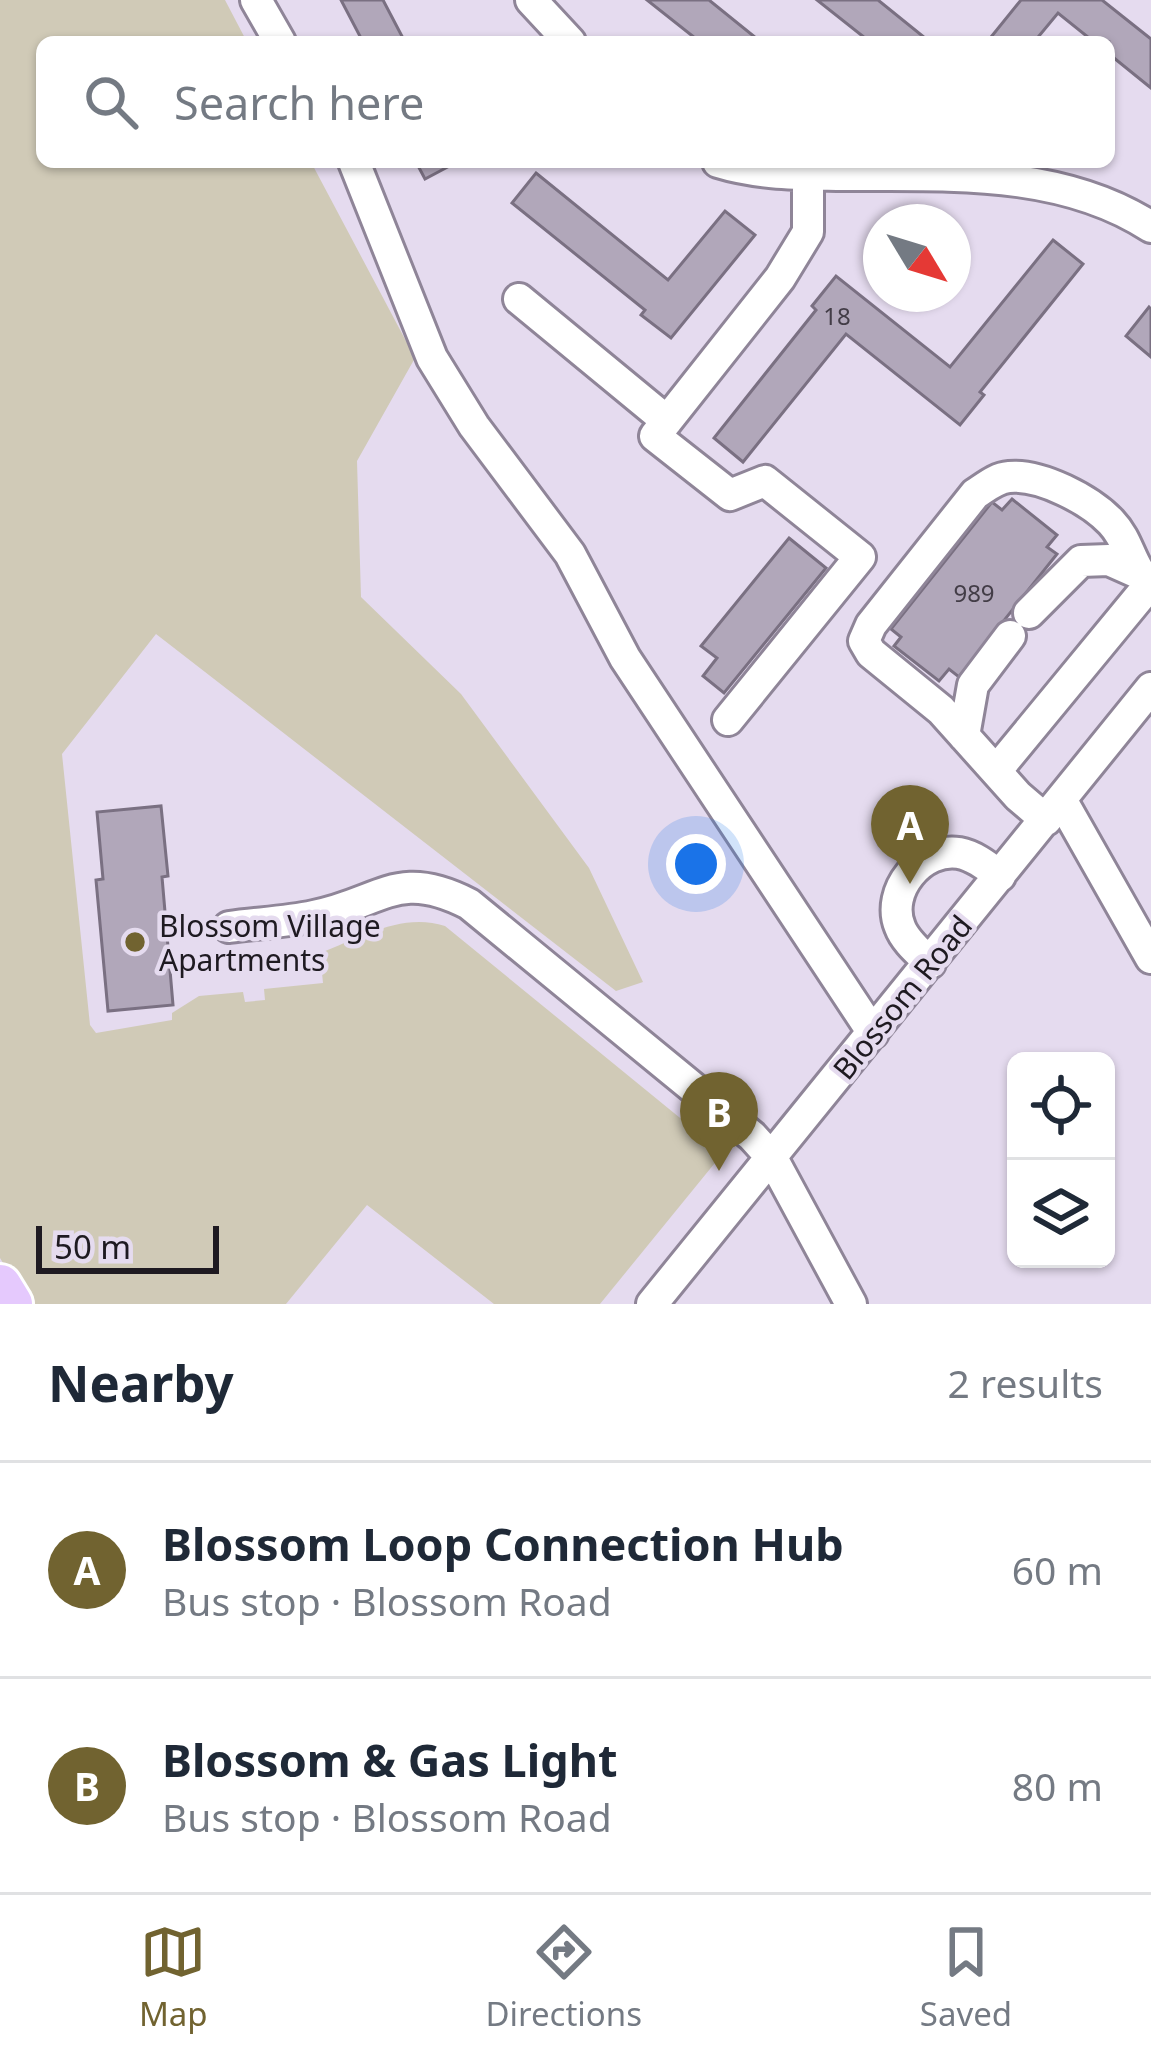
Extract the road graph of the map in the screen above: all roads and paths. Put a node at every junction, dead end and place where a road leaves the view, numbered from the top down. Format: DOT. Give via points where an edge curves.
graph roads {
  1 [pos="256,0"];
  2 [pos="531,0"];
  3 [pos="277,36"];
  4 [pos="564,36"];
  5 [pos="356,168"];
  6 [pos="736,168"];
  7 [pos="808,174"];
  8 [pos="1151,226"];
  9 [pos="519,299"];
  10 [pos="667,421"];
  11 [pos="1146,580"];
  12 [pos="1151,688"];
  13 [pos="728,720"];
  14 [pos="964,736"];
  15 [pos="995,772"];
  16 [pos="1054,810"];
  17 [pos="1000,876"];
  18 [pos="229,927"];
  19 [pos="1151,958"];
  20 [pos="930,963"];
  21 [pos="873,1033"];
  22 [pos="772,1157"];
  23 [pos="0,1286"];
  24 [pos="11,1304"];
  25 [pos="652,1304"];
  26 [pos="850,1304"];
  1 -- 3 [label="street"];
  2 -- 4 [label="street"];
  5 -- 21 [label="street" via="432,358 570,554 626,658"];
  6 -- 7 [label="street"];
  7 -- 8 [label="street" via="1001,179 1086,196"];
  7 -- 10 [label="street" via="808,232"];
  9 -- 10 [label="street"];
  10 -- 13 [label="street" via="655,436 730,495 765,481 860,556"];
  11 -- 14 [label="street" via="1108,560 1081,561 973,685"];
  11 -- 14 [label="street" via="1112,523 1086,503 1010,476 976,494 864,641"];
  11 -- 15 [label="street"];
  12 -- 16 [label="street, Blossom Road"];
  14 -- 15 [label="street"];
  15 -- 16 [label="street"];
  16 -- 17 [label="street, Blossom Road"];
  16 -- 19 [label="street"];
  17 -- 20 [label="street, Blossom Road"];
  17 -- 20 [label="street" via="956,852 917,865 896,904 900,927"];
  18 -- 22 [label="street" via="319,916 403,887 438,888 469,904"];
  20 -- 21 [label="street, Blossom Road"];
  21 -- 22 [label="street, Blossom Road"];
  22 -- 25 [label="street, Blossom Road"];
  22 -- 26 [label="street"];
  23 -- 24 [label="highway"];
}
